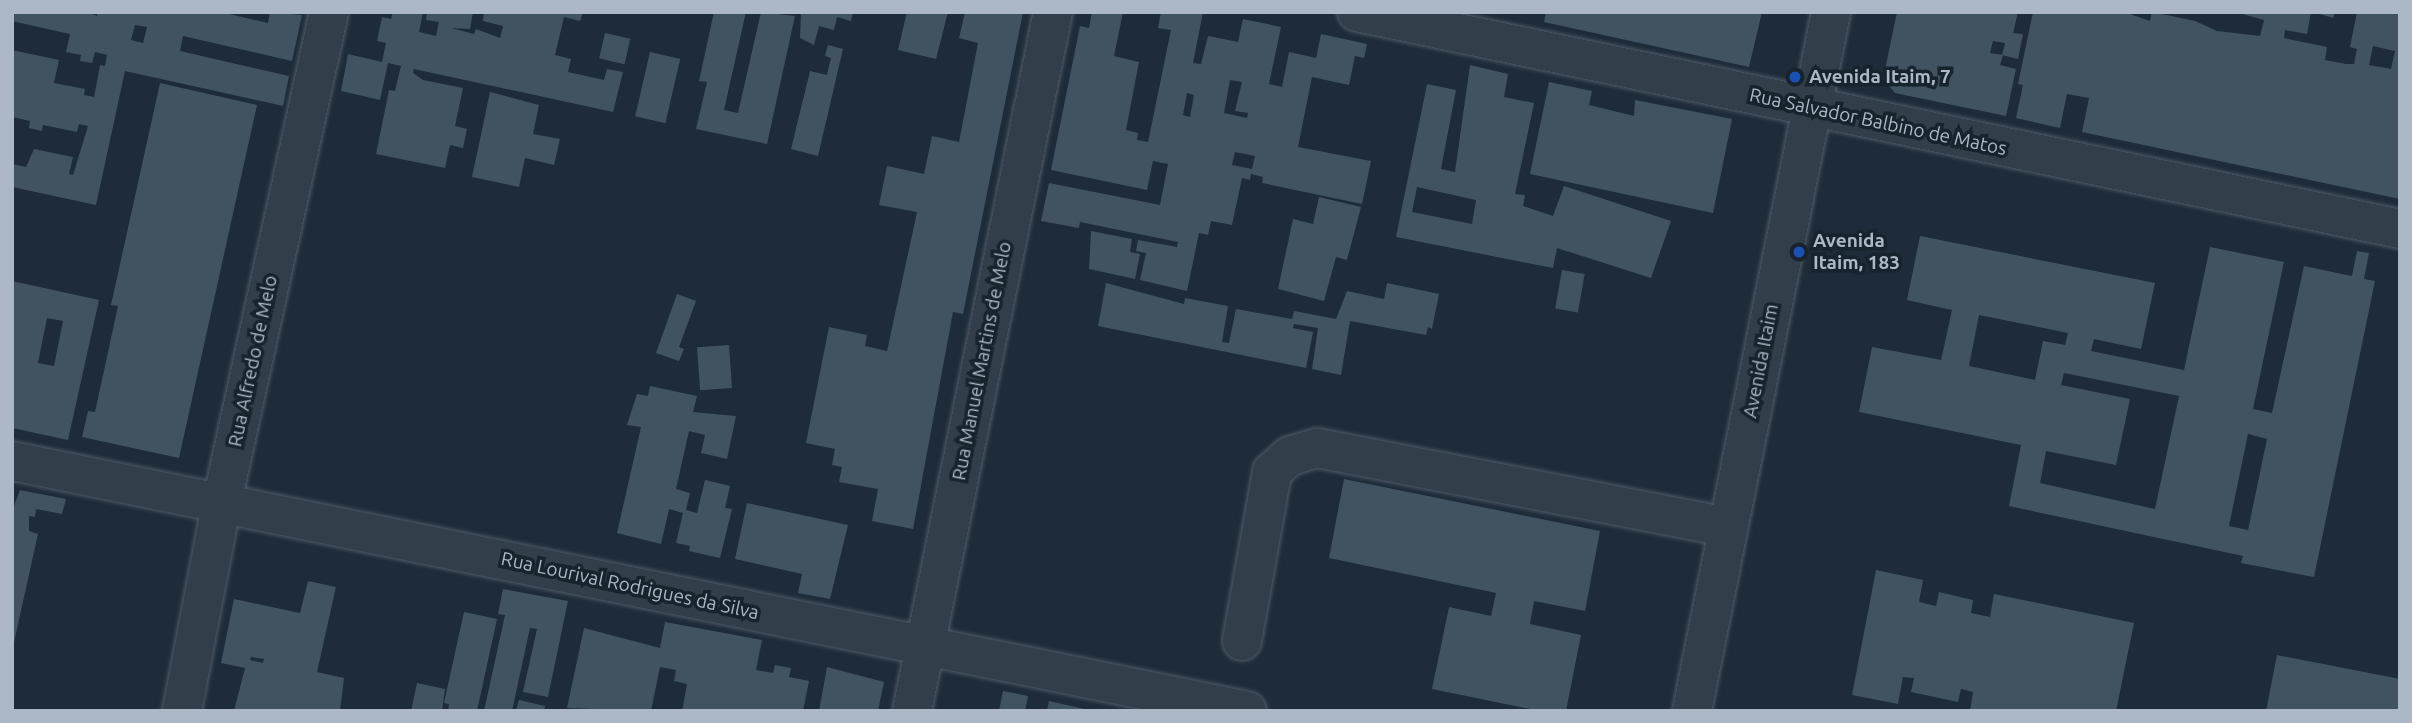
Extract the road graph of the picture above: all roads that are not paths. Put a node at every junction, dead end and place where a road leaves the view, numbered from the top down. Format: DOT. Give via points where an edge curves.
graph roads {
  1 [pos="329,12"];
  2 [pos="1053,12"];
  3 [pos="1357,12"];
  4 [pos="1831,12"];
  5 [pos="1811,108"];
  6 [pos="2400,229"];
  7 [pos="12,461"];
  8 [pos="222,502"];
  9 [pos="1728,527"];
  10 [pos="1241,641"];
  11 [pos="925,648"];
  12 [pos="183,711"];
  13 [pos="912,711"];
  14 [pos="1247,711"];
  15 [pos="1692,711"];
  1 -- 8 [label="street, Rua Alfredo de Melo"];
  2 -- 11 [label="street, Rua Manuel Martins de Melo"];
  3 -- 5 [label="street, Rua Salvador Balbino de Matos"];
  4 -- 5 [label="street, Avenida Itaim"];
  5 -- 6 [label="street, Rua Salvador Balbino de Matos"];
  5 -- 9 [label="street, Avenida Itaim"];
  7 -- 8 [label="street, Rua Lourival Rodrigues da Silva"];
  8 -- 11 [label="street, Rua Lourival Rodrigues da Silva"];
  8 -- 12 [label="street, Rua Alfredo de Melo"];
  9 -- 10 [label="street" via="1317,448 1290,456 1272,472"];
  9 -- 15 [label="street, Avenida Itaim"];
  11 -- 13 [label="street, Rua Manuel Martins de Melo"];
  11 -- 14 [label="street, Rua Lourival Rodrigues da Silva"];
}
